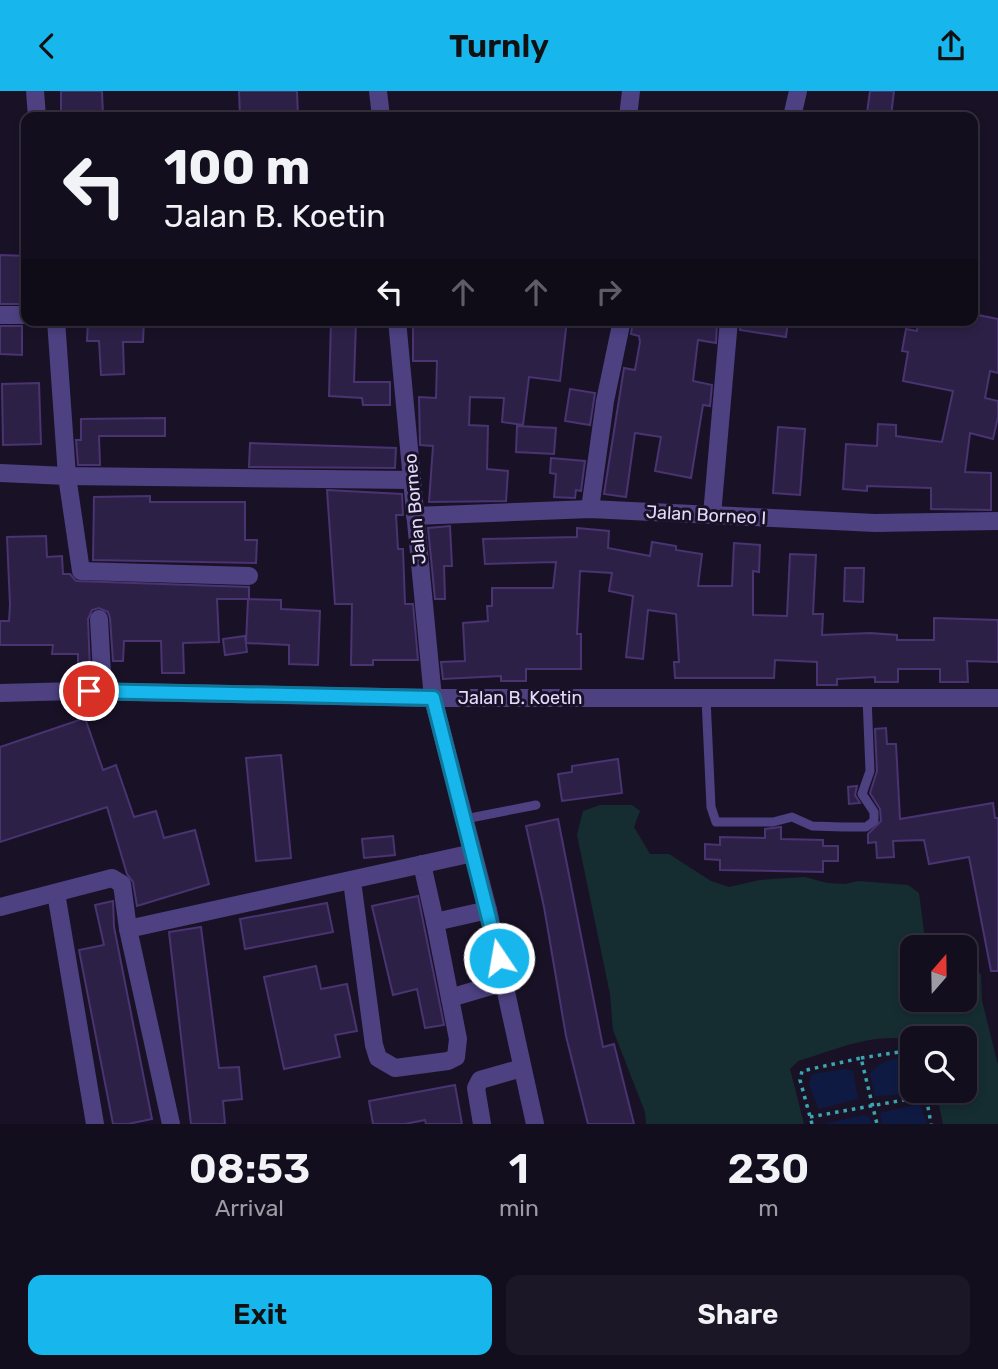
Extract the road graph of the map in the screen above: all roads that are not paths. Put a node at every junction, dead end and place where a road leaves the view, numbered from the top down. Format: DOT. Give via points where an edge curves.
graph roads {
  1 [pos="34,91"];
  2 [pos="378,91"];
  3 [pos="631,91"];
  4 [pos="798,91"];
  5 [pos="36,112"];
  6 [pos="380,112"];
  7 [pos="629,112"];
  8 [pos="793,112"];
  9 [pos="0,315"];
  10 [pos="21,315"];
  11 [pos="56,326"];
  12 [pos="398,326"];
  13 [pos="621,326"];
  14 [pos="728,326"];
  15 [pos="0,473"];
  16 [pos="67,476"];
  17 [pos="412,480"];
  18 [pos="590,509"];
  19 [pos="712,515"];
  20 [pos="415,516"];
  21 [pos="998,521"];
  22 [pos="249,576"];
  23 [pos="99,619"];
  24 [pos="103,692"];
  25 [pos="0,693"];
  26 [pos="867,697"];
  27 [pos="433,698"];
  28 [pos="706,698"];
  29 [pos="998,698"];
  30 [pos="536,805"];
  31 [pos="465,818"];
  32 [pos="474,853"];
  33 [pos="422,864"];
  34 [pos="352,881"];
  35 [pos="56,894"];
  36 [pos="0,907"];
  37 [pos="488,911"];
  38 [pos="435,922"];
  39 [pos="128,929"];
  40 [pos="504,982"];
  41 [pos="450,998"];
  42 [pos="522,1068"];
  43 [pos="94,1124"];
  44 [pos="171,1124"];
  45 [pos="482,1124"];
  46 [pos="535,1124"];
  1 -- 5 [label="street"];
  2 -- 6 [label="street"];
  3 -- 7 [label="street"];
  4 -- 8 [label="street"];
  9 -- 10 [label="street"];
  11 -- 16 [label="street"];
  12 -- 17 [label="street, Jalan Borneo"];
  13 -- 18 [label="street"];
  14 -- 19 [label="street"];
  15 -- 16 [label="street"];
  16 -- 17 [label="street"];
  16 -- 22 [label="street" via="81,571"];
  17 -- 20 [label="street, Jalan Borneo"];
  18 -- 19 [label="street, Jalan Borneo I"];
  18 -- 20 [label="street, Jalan Borneo I"];
  19 -- 21 [label="street, Jalan Borneo I" via="875,523"];
  20 -- 27 [label="street, Jalan Borneo"];
  23 -- 24 [label="street"];
  24 -- 25 [label="street, Jalan B. Koetin"];
  24 -- 27 [label="street, Jalan B. Koetin"];
  26 -- 28 [label="street, Jalan B. Koetin"];
  26 -- 28 [label="lane" via="870,771 862,794 874,811 874,821 866,827 812,826 792,817 716,823 711,807"];
  26 -- 29 [label="street, Jalan B. Koetin"];
  27 -- 28 [label="street, Jalan B. Koetin"];
  27 -- 31 [label="street, Jalan Borneo"];
  30 -- 31 [label="lane"];
  31 -- 32 [label="street, Jalan Borneo"];
  32 -- 33 [label="street"];
  32 -- 37 [label="street, Jalan Borneo"];
  33 -- 34 [label="street"];
  33 -- 38 [label="street"];
  34 -- 39 [label="street"];
  34 -- 41 [label="street" via="378,1059 395,1068 456,1057 458,1039"];
  35 -- 36 [label="street"];
  35 -- 39 [label="street" via="117,880"];
  35 -- 43 [label="street"];
  37 -- 38 [label="street"];
  37 -- 40 [label="street, Jalan Borneo"];
  38 -- 41 [label="street"];
  39 -- 44 [label="street"];
  40 -- 41 [label="street"];
  40 -- 42 [label="street, Jalan Borneo"];
  42 -- 45 [label="street" via="480,1080 476,1088"];
  42 -- 46 [label="street, Jalan Borneo"];
}
